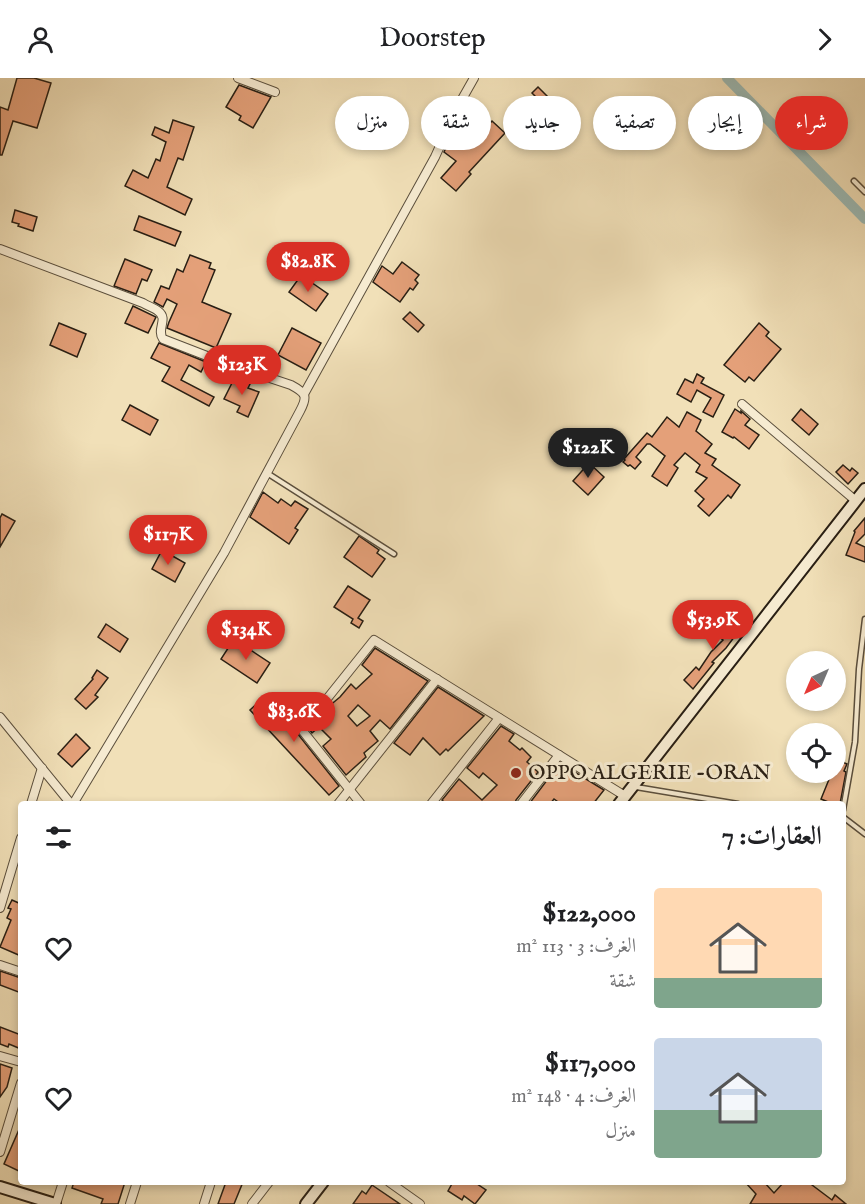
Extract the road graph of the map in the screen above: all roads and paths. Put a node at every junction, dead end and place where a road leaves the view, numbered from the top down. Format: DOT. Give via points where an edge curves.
graph roads {
  1 [pos="238,78"];
  2 [pos="474,78"];
  3 [pos="275,92"];
  4 [pos="854,181"];
  5 [pos="865,192"];
  6 [pos="0,249"];
  7 [pos="304,394"];
  8 [pos="742,405"];
  9 [pos="267,473"];
  10 [pos="865,489"];
  11 [pos="860,502"];
  12 [pos="394,554"];
  13 [pos="865,619"];
  14 [pos="437,679"];
  15 [pos="0,717"];
  16 [pos="499,718"];
  17 [pos="559,755"];
  18 [pos="42,768"];
  19 [pos="633,786"];
  20 [pos="350,789"];
  21 [pos="622,800"];
  22 [pos="32,801"];
  23 [pos="70,801"];
  24 [pos="74,801"];
  25 [pos="340,801"];
  26 [pos="359,801"];
  27 [pos="433,801"];
  28 [pos="523,801"];
  29 [pos="720,801"];
  30 [pos="845,801"];
  31 [pos="846,819"];
  32 [pos="865,834"];
  33 [pos="18,848"];
  34 [pos="0,908"];
  35 [pos="0,965"];
  36 [pos="18,971"];
  37 [pos="0,1056"];
  38 [pos="18,1061"];
  39 [pos="18,1093"];
  40 [pos="0,1152"];
  41 [pos="62,1185"];
  42 [pos="136,1185"];
  43 [pos="210,1185"];
  44 [pos="267,1185"];
  45 [pos="321,1185"];
  46 [pos="393,1185"];
  47 [pos="0,1187"];
  48 [pos="56,1204"];
  49 [pos="130,1204"];
  50 [pos="204,1204"];
  51 [pos="252,1204"];
  52 [pos="306,1204"];
  53 [pos="420,1204"];
  1 -- 3 [label="street"];
  2 -- 7 [label="street" via="435,157"];
  4 -- 5 [label="lane"];
  6 -- 7 [label="street" via="143,303 161,315 163,339 291,385"];
  7 -- 9 [label="street" via="300,411"];
  8 -- 11 [label="street"];
  9 -- 12 [label="lane"];
  9 -- 24 [label="street" via="224,552"];
  10 -- 11 [label="main road"];
  11 -- 19 [label="main road"];
  13 -- 30 [label="lane" via="855,742"];
  14 -- 16 [label="street"];
  14 -- 20 [label="street"];
  14 -- 20 [label="street" via="374,640 302,730"];
  15 -- 18 [label="street"];
  16 -- 17 [label="street"];
  16 -- 27 [label="street"];
  17 -- 21 [label="street"];
  17 -- 28 [label="street"];
  18 -- 22 [label="street"];
  18 -- 23 [label="street"];
  19 -- 21 [label="main road"];
  19 -- 29 [label="lane"];
  20 -- 25 [label="street"];
  20 -- 26 [label="street"];
  31 -- 32 [label="lane"];
  33 -- 34 [label="street"];
  35 -- 36 [label="street"];
  37 -- 38 [label="street"];
  39 -- 40 [label="street"];
  41 -- 48 [label="street"];
  42 -- 49 [label="street"];
  43 -- 50 [label="street"];
  44 -- 51 [label="street"];
  45 -- 52 [label="main road"];
  46 -- 53 [label="street"];
  47 -- 48 [label="main road"];
}
